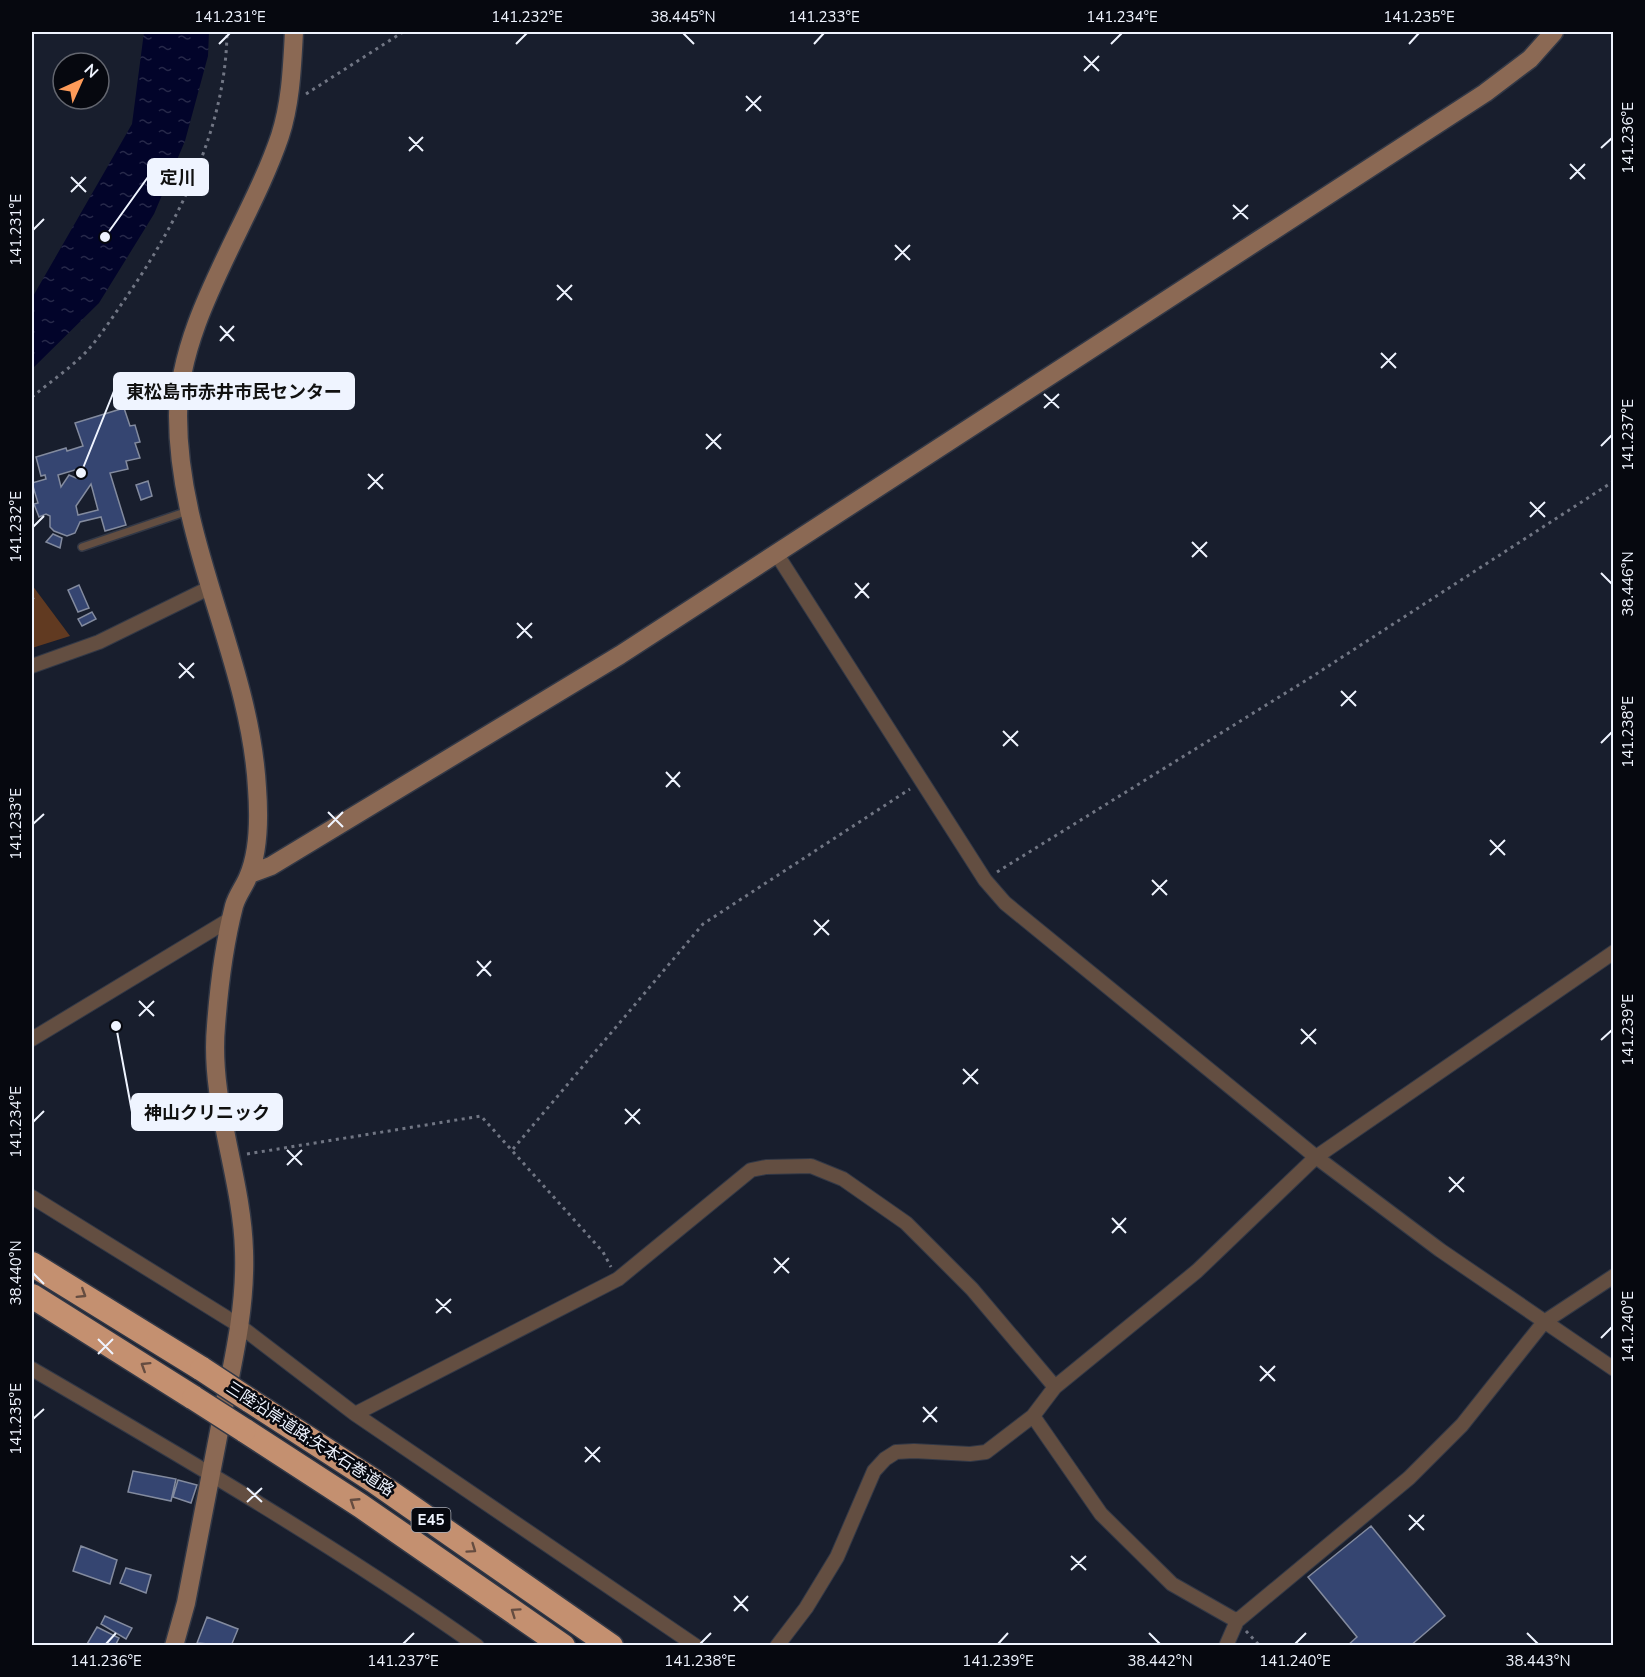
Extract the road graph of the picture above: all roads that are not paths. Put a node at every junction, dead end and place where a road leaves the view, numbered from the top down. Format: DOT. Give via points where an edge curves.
graph roads {
  1 [pos="294,32"];
  2 [pos="1554,32"];
  3 [pos="190,510"];
  4 [pos="82,547"];
  5 [pos="776,553"];
  6 [pos="209,588"];
  7 [pos="32,666"];
  8 [pos="250,874"];
  9 [pos="232,918"];
  10 [pos="1614,952"];
  11 [pos="32,1039"];
  12 [pos="1316,1157"];
  13 [pos="32,1197"];
  14 [pos="32,1264"];
  15 [pos="1614,1276"];
  16 [pos="32,1296"];
  17 [pos="1544,1322"];
  18 [pos="240,1326"];
  19 [pos="32,1369"];
  20 [pos="1614,1369"];
  21 [pos="1055,1388"];
  22 [pos="355,1414"];
  23 [pos="1034,1416"];
  24 [pos="211,1473"];
  25 [pos="497,1566"];
  26 [pos="1237,1622"];
  27 [pos="174,1646"];
  28 [pos="477,1646"];
  29 [pos="563,1646"];
  30 [pos="611,1646"];
  31 [pos="628,1646"];
  32 [pos="696,1646"];
  33 [pos="777,1646"];
  34 [pos="1226,1646"];
  1 -- 3 [label="street" via="288,105 270,164 192,336 184,367 178,412 180,459"];
  2 -- 5 [label="street" via="1530,59 1485,93"];
  3 -- 4 [label="lane"];
  3 -- 6 [label="street"];
  5 -- 8 [label="street" via="620,655 271,866"];
  5 -- 12 [label="street" via="985,880 1005,903"];
  6 -- 7 [label="street" via="99,642"];
  6 -- 8 [label="street" via="249,727 257,789"];
  8 -- 9 [label="street" via="236,900"];
  9 -- 11 [label="street"];
  9 -- 18 [label="street" via="215,1032 218,1084 243,1217 245,1255"];
  10 -- 12 [label="street"];
  12 -- 17 [label="street"];
  12 -- 21 [label="street" via="1197,1271"];
  13 -- 18 [label="street"];
  14 -- 25 [label="highway, 三陸沿岸道路;矢本石巻道路 / E45, one-way, bridge" via="202,1369"];
  15 -- 17 [label="street"];
  29 -- 16 [label="highway, 三陸沿岸道路;矢本石巻道路 / E45, one-way, bridge" via="371,1512"];
  17 -- 20 [label="street"];
  17 -- 26 [label="street" via="1462,1425 1409,1478"];
  18 -- 22 [label="street"];
  18 -- 24 [label="street"];
  19 -- 24 [label="street"];
  21 -- 22 [label="street" via="972,1289 906,1222 843,1179 811,1166 765,1167 751,1170 618,1280"];
  21 -- 23 [label="street"];
  22 -- 32 [label="street"];
  23 -- 26 [label="street" via="1101,1514 1172,1584"];
  23 -- 33 [label="street" via="986,1452 896,1452 885,1459 874,1471 837,1557"];
  24 -- 27 [label="street"];
  24 -- 28 [label="street" via="408,1597"];
  25 -- 30 [label="highway, 三陸沿岸道路;矢本石巻道路 / E45"];
  25 -- 31 [label="highway"];
  26 -- 34 [label="street"];
}
